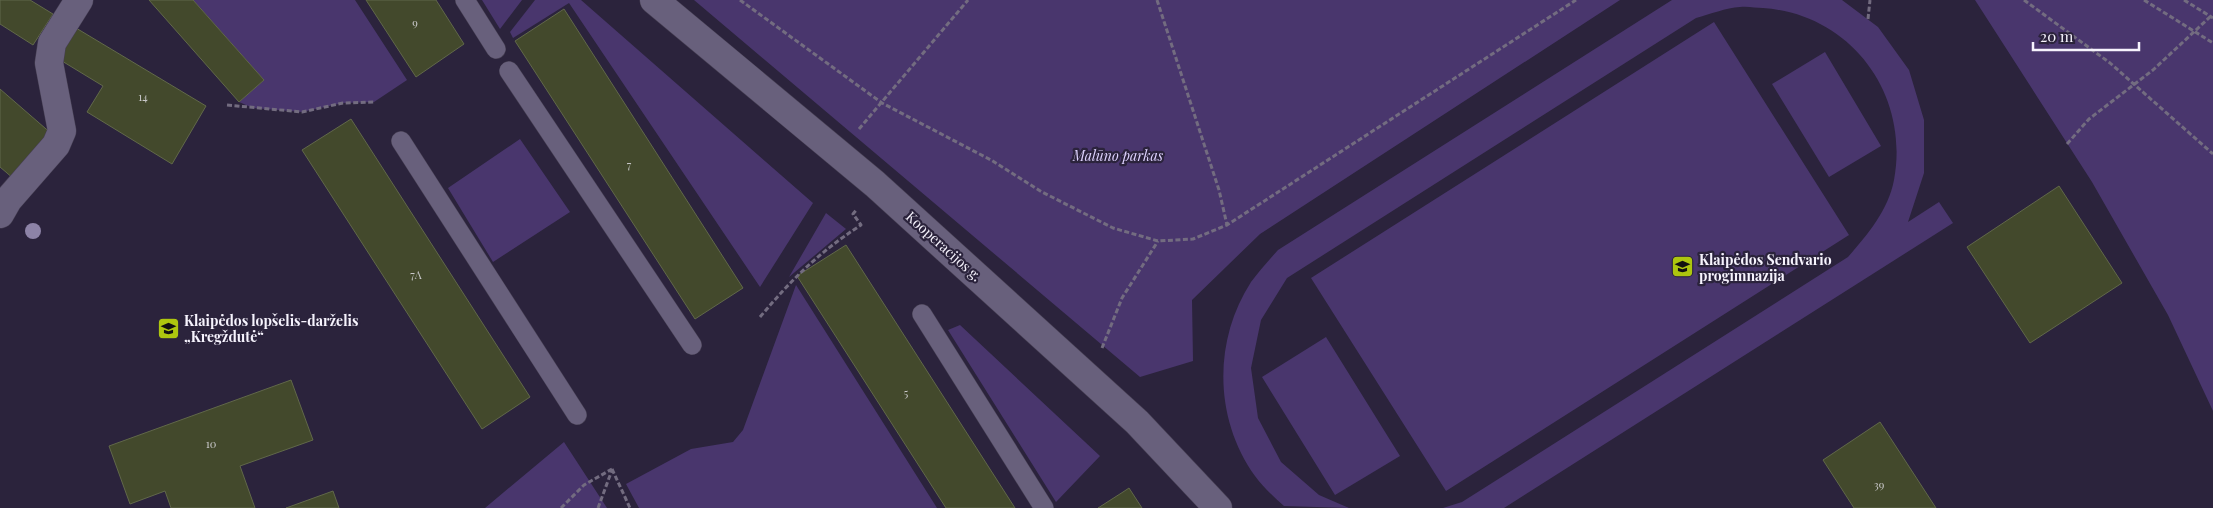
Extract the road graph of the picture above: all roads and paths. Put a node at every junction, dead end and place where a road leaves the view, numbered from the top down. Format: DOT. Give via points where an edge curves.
graph roads {
  1 [pos="79,0"];
  2 [pos="464,0"];
  3 [pos="654,0"];
  4 [pos="740,0"];
  5 [pos="968,0"];
  6 [pos="1157,0"];
  7 [pos="1576,0"];
  8 [pos="1870,0"];
  9 [pos="2024,0"];
  10 [pos="2144,0"];
  11 [pos="2184,0"];
  12 [pos="2212,17"];
  13 [pos="1868,19"];
  14 [pos="2195,32"];
  15 [pos="2213,43"];
  16 [pos="496,49"];
  17 [pos="509,71"];
  18 [pos="2133,84"];
  19 [pos="374,102"];
  20 [pos="882,103"];
  21 [pos="227,105"];
  22 [pos="401,141"];
  23 [pos="2067,144"];
  24 [pos="2213,154"];
  25 [pos="0,214"];
  26 [pos="861,225"];
  27 [pos="1227,225"];
  28 [pos="1158,241"];
  29 [pos="922,314"];
  30 [pos="760,317"];
  31 [pos="692,345"];
  32 [pos="1090,378"];
  33 [pos="577,415"];
  34 [pos="612,469"];
  35 [pos="561,508"];
  36 [pos="598,508"];
  37 [pos="630,508"];
  38 [pos="1044,508"];
  39 [pos="1218,508"];
  1 -- 25 [label="street" via="52,42 49,63 62,131 56,145 8,200"];
  2 -- 16 [label="lane"];
  3 -- 32 [label="street, Kooperacijos g." via="875,184"];
  4 -- 20 [label="path"];
  5 -- 20 [label="path"];
  6 -- 27 [label="path" via="1219,190"];
  7 -- 27 [label="path"];
  8 -- 13 [label="path"];
  9 -- 18 [label="path" via="2110,63"];
  10 -- 14 [label="path"];
  11 -- 12 [label="path"];
  12 -- 14 [label="path"];
  14 -- 15 [label="path"];
  14 -- 18 [label="path"];
  17 -- 31 [label="lane"];
  18 -- 23 [label="path" via="2089,119"];
  18 -- 24 [label="path"];
  19 -- 21 [label="path" via="343,103 302,112"];
  20 -- 28 [label="path" via="1113,228"];
  22 -- 33 [label="lane"];
  26 -- 30 [label="path" via="828,247 790,281"];
  27 -- 28 [label="path" via="1192,239"];
  28 -- 32 [label="path" via="1122,298"];
  29 -- 38 [label="lane"];
  32 -- 39 [label="street, Kooperacijos g." via="1137,422"];
  34 -- 35 [label="path" via="584,485"];
  34 -- 36 [label="path"];
  34 -- 37 [label="path"];
}
